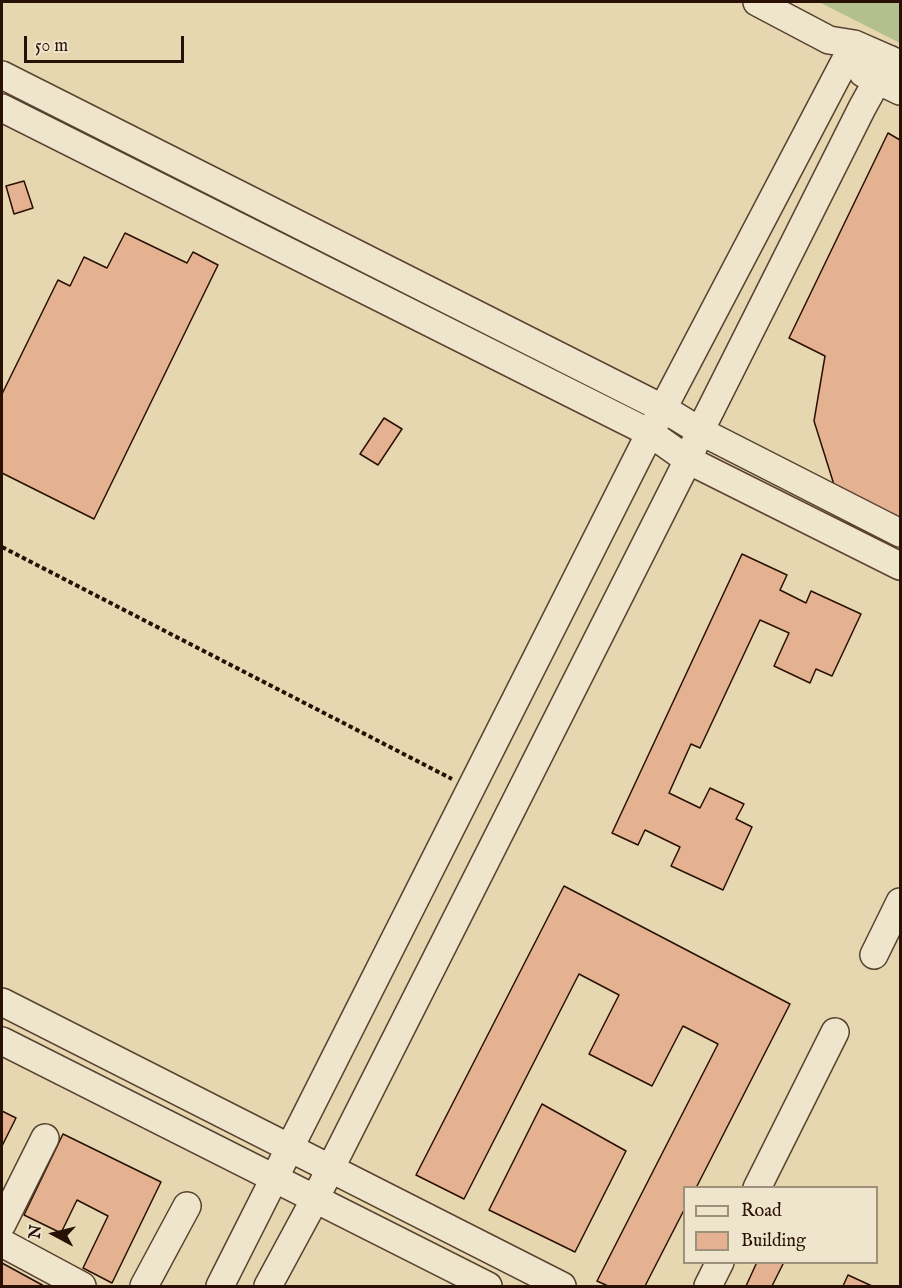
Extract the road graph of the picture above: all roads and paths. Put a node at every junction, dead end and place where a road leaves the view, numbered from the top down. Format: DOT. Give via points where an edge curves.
graph roads {
  1 [pos="757,2"];
  2 [pos="842,49"];
  3 [pos="892,74"];
  4 [pos="2,75"];
  5 [pos="2,108"];
  6 [pos="664,409"];
  7 [pos="700,431"];
  8 [pos="650,433"];
  9 [pos="688,460"];
  10 [pos="900,533"];
  11 [pos="2,547"];
  12 [pos="900,566"];
  13 [pos="471,789"];
  14 [pos="900,902"];
  15 [pos="874,955"];
  16 [pos="2,1002"];
  17 [pos="835,1032"];
  18 [pos="2,1041"];
  19 [pos="45,1138"];
  20 [pos="290,1147"];
  21 [pos="330,1168"];
  22 [pos="274,1178"];
  23 [pos="758,1186"];
  24 [pos="315,1199"];
  25 [pos="187,1206"];
  26 [pos="2,1224"];
  27 [pos="2,1243"];
  28 [pos="720,1264"];
  29 [pos="82,1287"];
  30 [pos="144,1287"];
  31 [pos="220,1287"];
  32 [pos="268,1287"];
  33 [pos="488,1287"];
  34 [pos="562,1287"];
  35 [pos="708,1287"];
  1 -- 2 [label="street"];
  2 -- 3 [label="street"];
  2 -- 6 [label="street"];
  3 -- 7 [label="street"];
  4 -- 6 [label="street"];
  5 -- 8 [label="street"];
  6 -- 7 [label="street"];
  6 -- 8 [label="street"];
  7 -- 9 [label="street"];
  7 -- 10 [label="street"];
  8 -- 9 [label="street"];
  8 -- 13 [label="street"];
  9 -- 12 [label="street"];
  9 -- 21 [label="street"];
  11 -- 13 [label="path"];
  13 -- 20 [label="street"];
  14 -- 15 [label="street"];
  16 -- 20 [label="street"];
  17 -- 23 [label="street"];
  18 -- 22 [label="street"];
  19 -- 26 [label="street"];
  20 -- 21 [label="street"];
  20 -- 22 [label="street"];
  21 -- 24 [label="street"];
  21 -- 34 [label="street"];
  22 -- 24 [label="street"];
  22 -- 31 [label="street"];
  24 -- 32 [label="street"];
  24 -- 33 [label="street"];
  25 -- 30 [label="street"];
  27 -- 29 [label="street"];
  28 -- 35 [label="street"];
}
